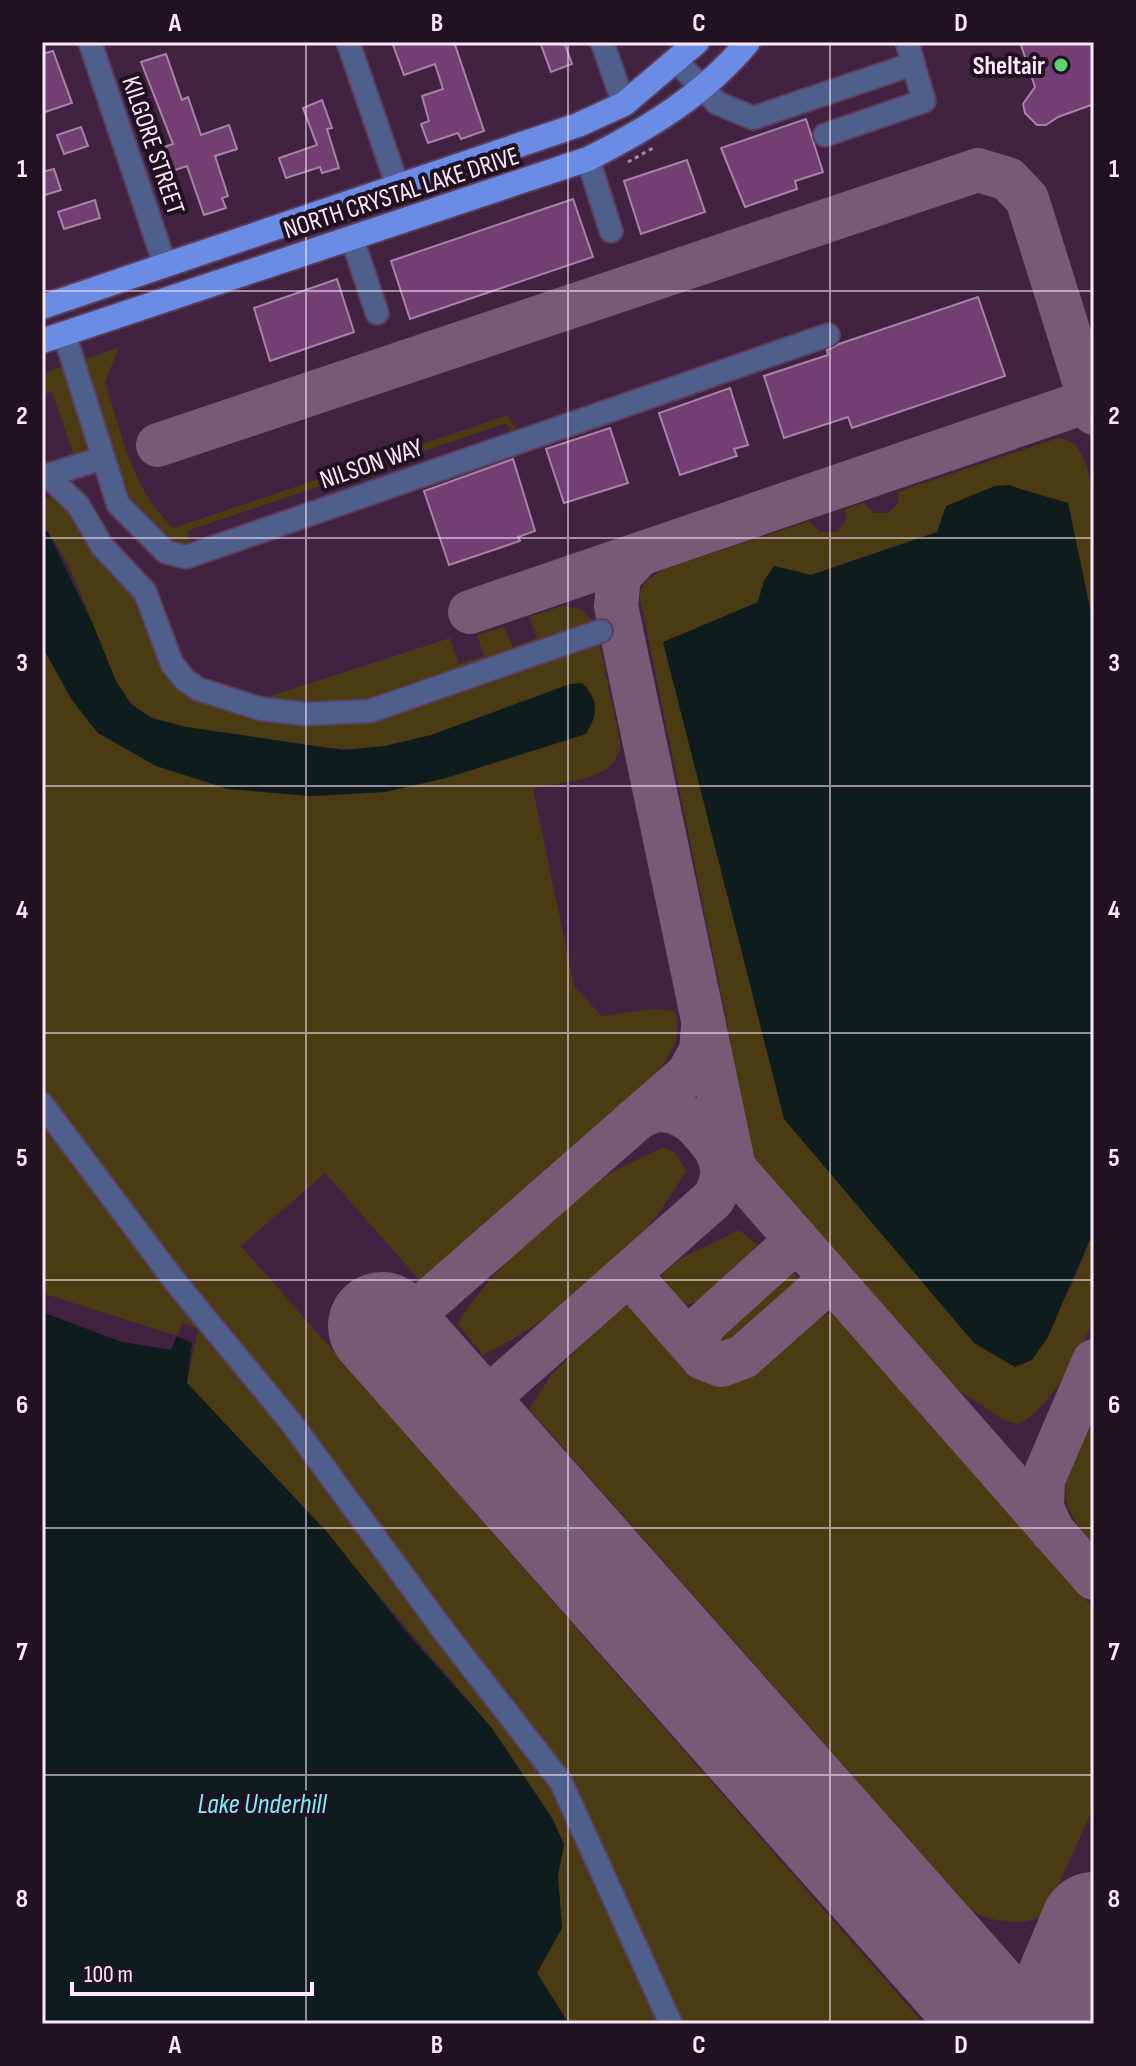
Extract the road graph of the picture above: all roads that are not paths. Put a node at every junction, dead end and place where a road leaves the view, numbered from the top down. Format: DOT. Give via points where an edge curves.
graph roads {
  1 [pos="90,42"];
  2 [pos="348,42"];
  3 [pos="602,42"];
  4 [pos="697,42"];
  5 [pos="748,42"];
  6 [pos="907,42"];
  7 [pos="677,62"];
  8 [pos="913,64"];
  9 [pos="702,90"];
  10 [pos="624,104"];
  11 [pos="825,135"];
  12 [pos="588,159"];
  13 [pos="397,184"];
  14 [pos="611,231"];
  15 [pos="352,238"];
  16 [pos="165,265"];
  17 [pos="42,307"];
  18 [pos="377,313"];
  19 [pos="828,335"];
  20 [pos="53,337"];
  21 [pos="103,458"];
  22 [pos="45,477"];
  23 [pos="601,631"];
  24 [pos="42,1104"];
  25 [pos="671,2024"];
  1 -- 16 [label="street, KILGORE STREET"];
  2 -- 13 [label="street"];
  3 -- 10 [label="street"];
  4 -- 7 [label="main road, NORTH CRYSTAL LAKE DRIVE"];
  5 -- 9 [label="main road, NORTH CRYSTAL LAKE DRIVE"];
  6 -- 8 [label="street"];
  7 -- 9 [label="street"];
  7 -- 10 [label="main road, NORTH CRYSTAL LAKE DRIVE"];
  8 -- 9 [label="street" via="753,118 733,112"];
  8 -- 11 [label="street" via="924,101"];
  9 -- 12 [label="main road, NORTH CRYSTAL LAKE DRIVE"];
  10 -- 13 [label="main road, NORTH CRYSTAL LAKE DRIVE" via="578,125"];
  12 -- 14 [label="street"];
  12 -- 15 [label="main road, NORTH CRYSTAL LAKE DRIVE"];
  13 -- 16 [label="main road, NORTH CRYSTAL LAKE DRIVE"];
  15 -- 18 [label="street"];
  15 -- 20 [label="main road, NORTH CRYSTAL LAKE DRIVE"];
  16 -- 17 [label="main road, NORTH CRYSTAL LAKE DRIVE"];
  19 -- 21 [label="street, NILSON WAY" via="186,557 166,552 133,523 118,504"];
  20 -- 21 [label="street, NILSON WAY"];
  21 -- 22 [label="street"];
  22 -- 23 [label="street" via="78,505 102,546 145,592 172,664 185,680 261,709 306,714 370,711"];
  24 -- 25 [label="street" via="177,1284 290,1421 561,1782"];
}
